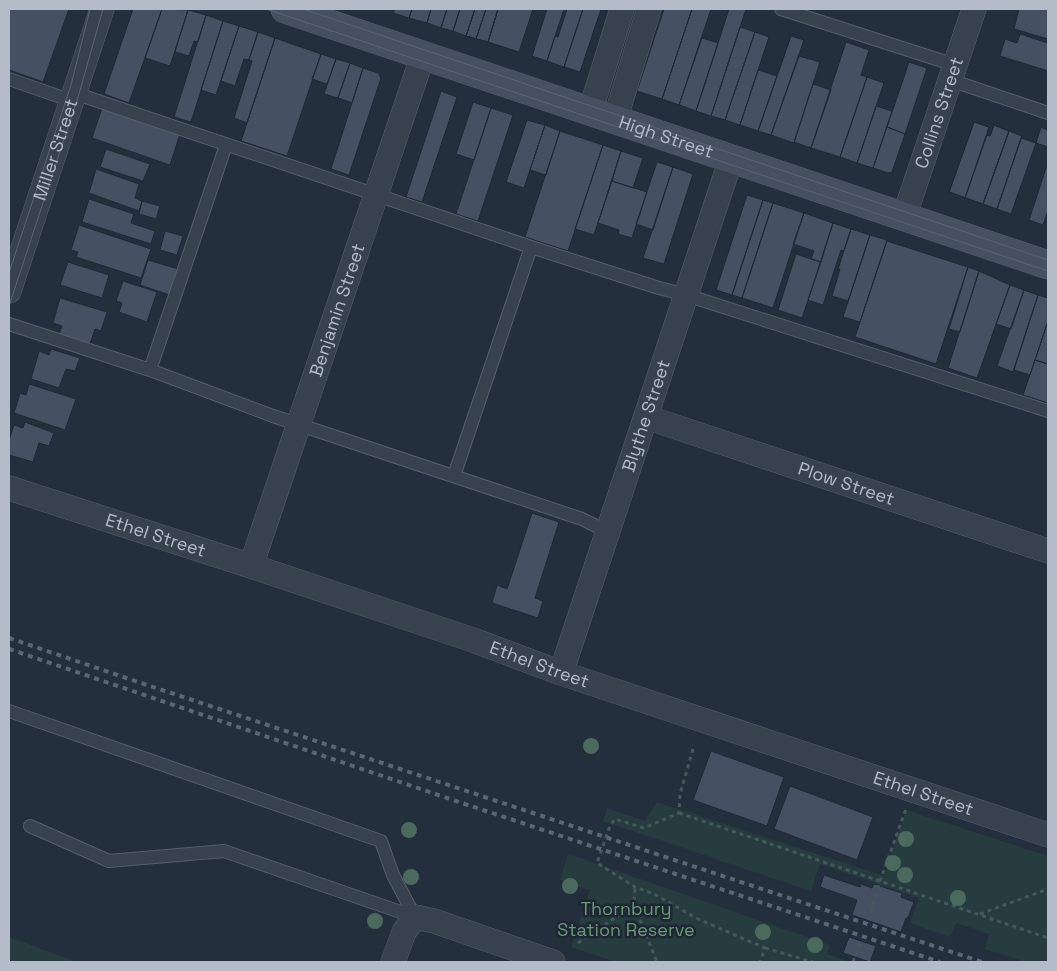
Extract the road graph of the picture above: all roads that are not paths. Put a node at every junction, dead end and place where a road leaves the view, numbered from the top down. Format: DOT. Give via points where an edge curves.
graph roads {
  1 [pos="102,9"];
  2 [pos="285,9"];
  3 [pos="622,9"];
  4 [pos="649,9"];
  5 [pos="781,9"];
  6 [pos="974,9"];
  7 [pos="423,55"];
  8 [pos="952,72"];
  9 [pos="9,79"];
  10 [pos="73,97"];
  11 [pos="1048,114"];
  12 [pos="602,116"];
  13 [pos="226,144"];
  14 [pos="731,159"];
  15 [pos="376,194"];
  16 [pos="904,217"];
  17 [pos="531,247"];
  18 [pos="16,250"];
  19 [pos="1048,265"];
  20 [pos="9,291"];
  21 [pos="686,295"];
  22 [pos="9,324"];
  23 [pos="150,370"];
  24 [pos="1048,410"];
  25 [pos="646,417"];
  26 [pos="298,424"];
  27 [pos="454,476"];
  28 [pos="15,488"];
  29 [pos="608,532"];
  30 [pos="1048,550"];
  31 [pos="251,566"];
  32 [pos="561,673"];
  33 [pos="9,712"];
  34 [pos="30,826"];
  35 [pos="1048,835"];
  36 [pos="415,917"];
  37 [pos="393,962"];
  38 [pos="553,962"];
  1 -- 10 [label="street, Miller Street"];
  2 -- 7 [label="main road, High Street"];
  3 -- 12 [label="street"];
  4 -- 12 [label="street"];
  5 -- 8 [label="lane"];
  6 -- 8 [label="street, Collins Street"];
  7 -- 12 [label="main road, High Street"];
  7 -- 15 [label="street, Benjamin Street"];
  8 -- 11 [label="lane"];
  8 -- 16 [label="street, Collins Street"];
  9 -- 10 [label="lane"];
  10 -- 13 [label="lane"];
  10 -- 18 [label="street, Miller Street"];
  12 -- 14 [label="main road, High Street"];
  13 -- 15 [label="lane"];
  13 -- 23 [label="lane"];
  14 -- 16 [label="main road, High Street"];
  14 -- 21 [label="street, Blythe Street"];
  15 -- 17 [label="lane"];
  15 -- 26 [label="street, Benjamin Street"];
  16 -- 19 [label="main road, High Street"];
  17 -- 21 [label="lane"];
  17 -- 27 [label="lane"];
  18 -- 20 [label="street, Miller Street"];
  21 -- 24 [label="lane"];
  21 -- 25 [label="street, Blythe Street"];
  22 -- 23 [label="lane"];
  23 -- 26 [label="lane"];
  25 -- 29 [label="street, Blythe Street"];
  25 -- 30 [label="street, Plow Street"];
  26 -- 27 [label="lane"];
  26 -- 31 [label="street, Benjamin Street"];
  27 -- 29 [label="lane" via="582,519"];
  28 -- 31 [label="street, Ethel Street"];
  29 -- 32 [label="street, Blythe Street"];
  31 -- 32 [label="street, Ethel Street"];
  32 -- 35 [label="street, Ethel Street"];
  33 -- 36 [label="lane" via="381,841 392,875"];
  34 -- 36 [label="lane" via="109,861 224,851"];
  36 -- 37 [label="street" via="404,932"];
  36 -- 38 [label="street"];
}
